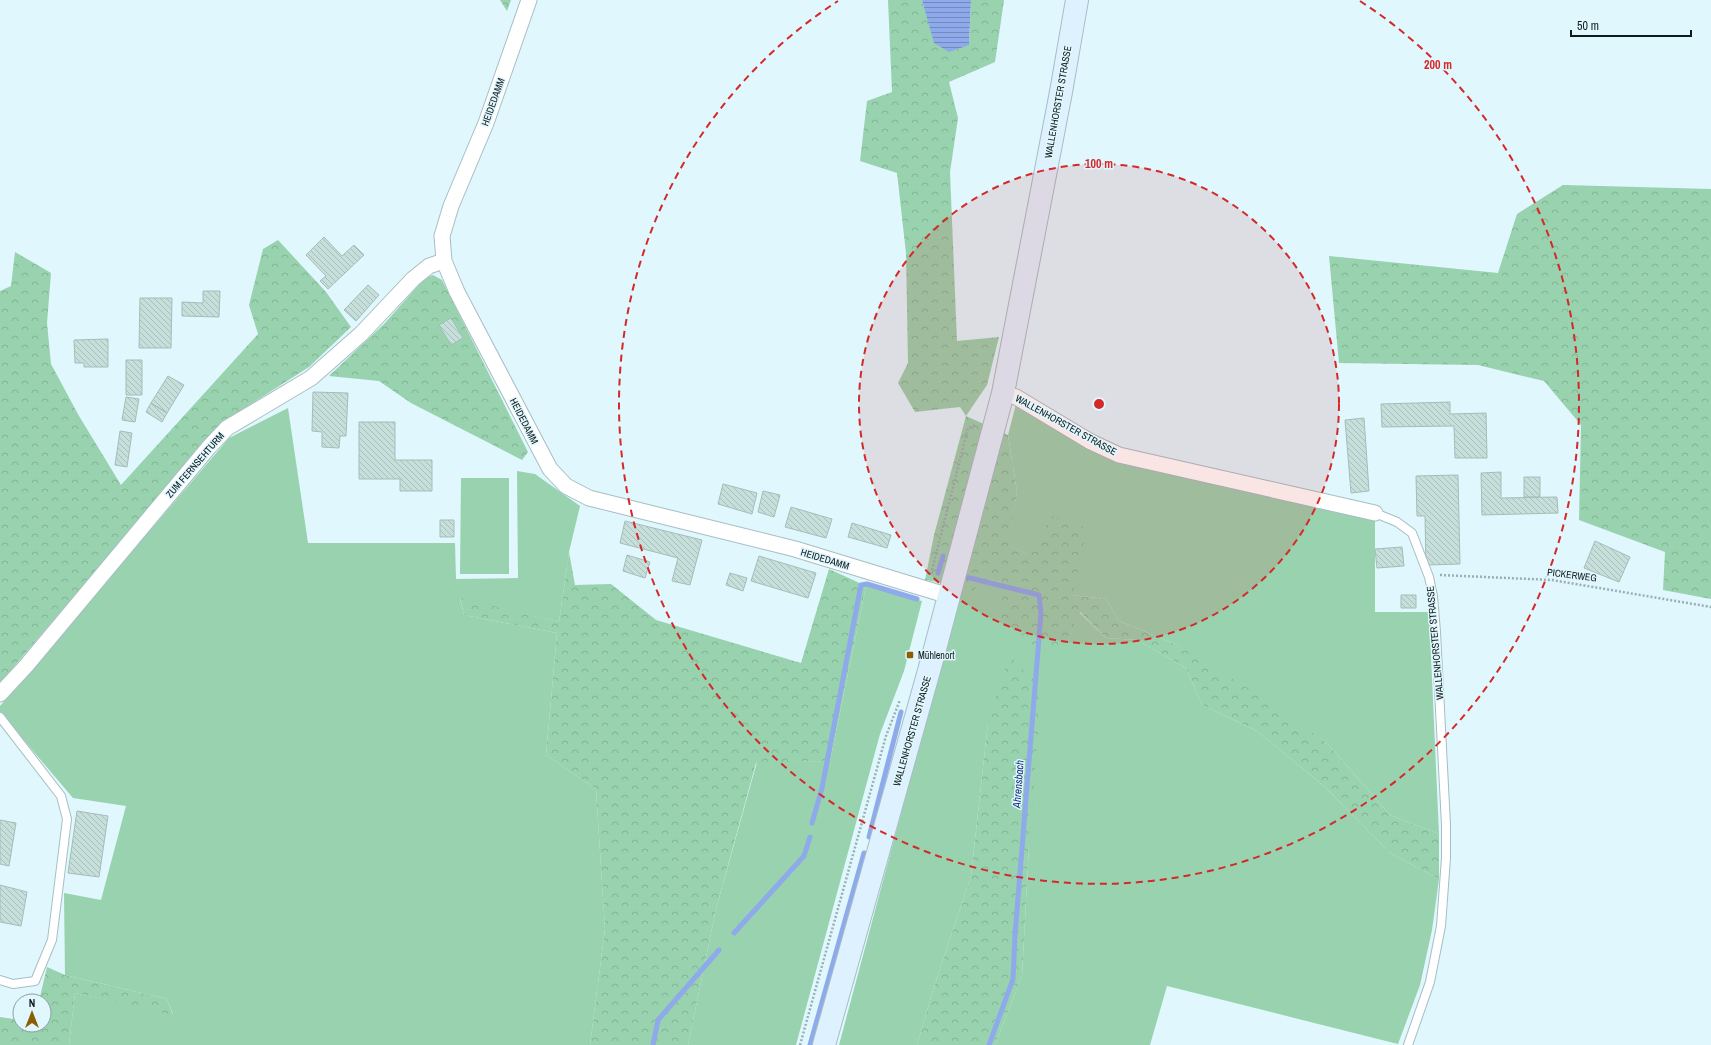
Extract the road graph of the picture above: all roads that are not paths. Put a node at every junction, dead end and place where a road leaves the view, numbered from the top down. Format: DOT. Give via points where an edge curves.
graph roads {
  1 [pos="529,0"];
  2 [pos="1077,0"];
  3 [pos="444,262"];
  4 [pos="1003,393"];
  5 [pos="1375,513"];
  6 [pos="939,593"];
  7 [pos="0,694"];
  8 [pos="0,717"];
  9 [pos="0,980"];
  10 [pos="824,1045"];
  11 [pos="1408,1045"];
  1 -- 3 [label="street, HEIDEDAMM" via="486,123 451,206 442,236"];
  2 -- 4 [label="main road, WALLENHORSTER STRASSE"];
  3 -- 6 [label="street, HEIDEDAMM" via="542,456 566,486 589,498 795,549"];
  3 -- 7 [label="street, ZUM FERNSEHTURM" via="428,266 413,279 361,334 311,378 227,428"];
  4 -- 5 [label="street, WALLENHORSTER STRASSE" via="1016,397 1091,442 1119,455"];
  4 -- 6 [label="main road, WALLENHORSTER STRASSE"];
  5 -- 11 [label="lane, WALLENHORSTER STRASSE" via="1397,522 1412,532 1429,577 1436,632 1446,858 1441,926 1430,982"];
  6 -- 10 [label="main road, WALLENHORSTER STRASSE"];
  8 -- 9 [label="lane" via="61,796 67,819 52,940 35,981 12,984"];
}
